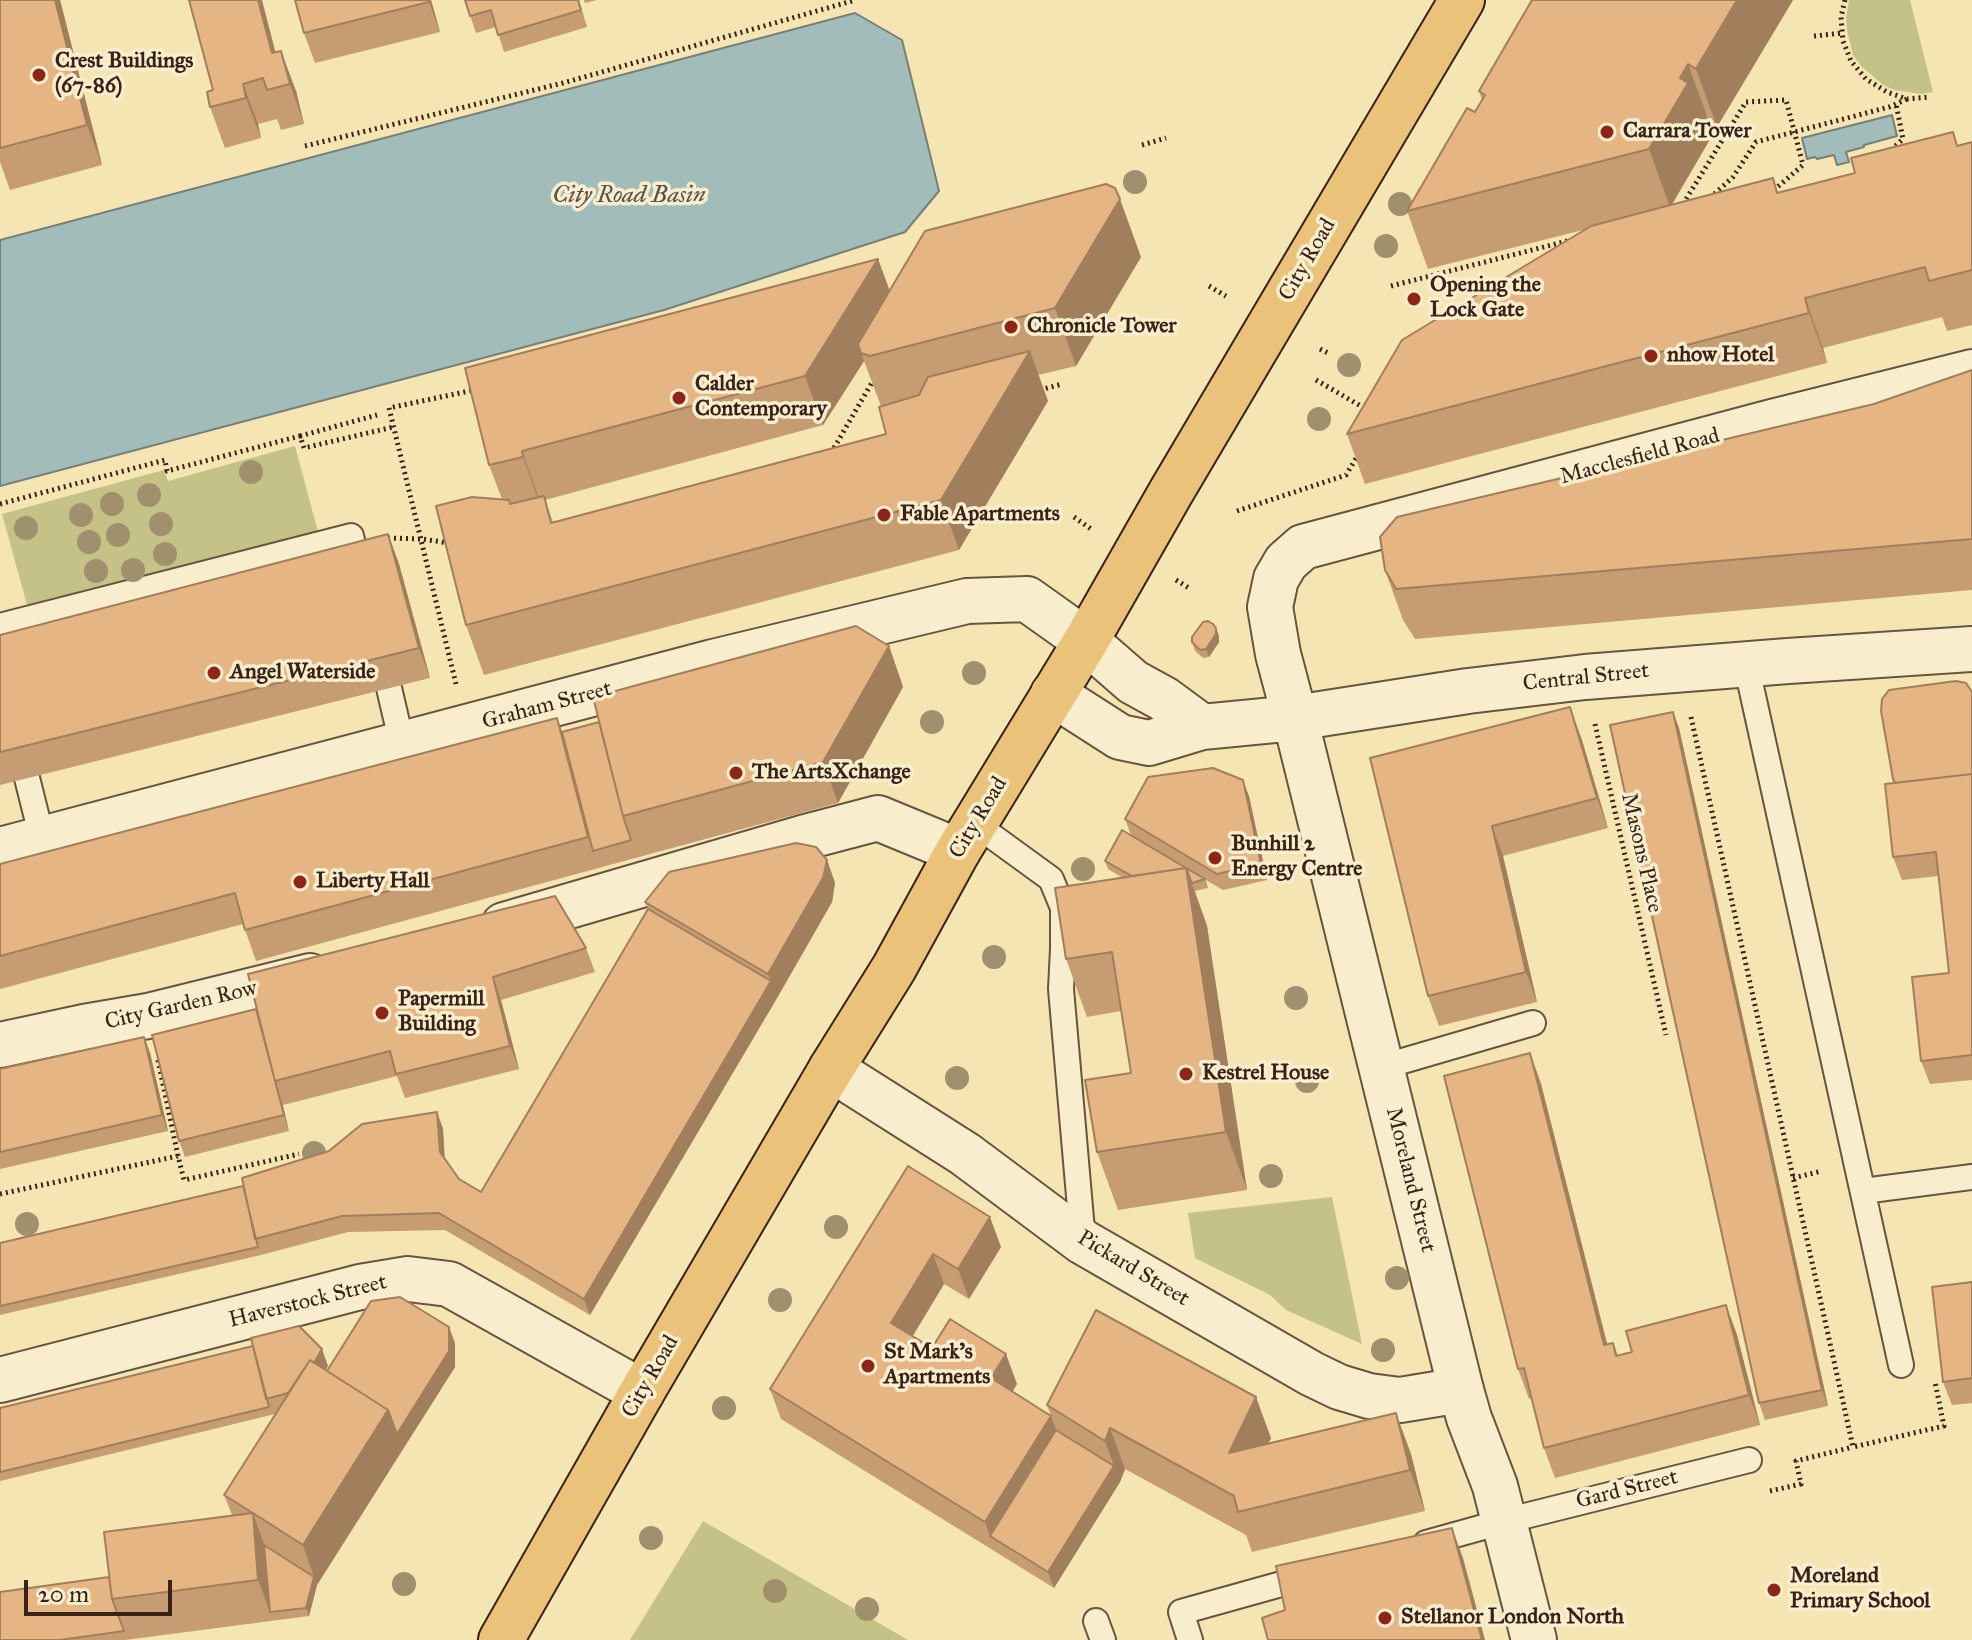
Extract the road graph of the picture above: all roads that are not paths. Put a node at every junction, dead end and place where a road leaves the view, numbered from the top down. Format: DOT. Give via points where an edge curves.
graph roads {
  1 [pos="1462,0"];
  2 [pos="1972,372"];
  3 [pos="360,575"];
  4 [pos="0,626"];
  5 [pos="1086,641"];
  6 [pos="1972,649"];
  7 [pos="1746,664"];
  8 [pos="389,688"];
  9 [pos="1053,694"];
  10 [pos="1295,718"];
  11 [pos="1202,727"];
  12 [pos="402,744"];
  13 [pos="27,778"];
  14 [pos="966,837"];
  15 [pos="42,838"];
  16 [pos="0,850"];
  17 [pos="471,935"];
  18 [pos="348,966"];
  19 [pos="1533,1023"];
  20 [pos="0,1045"];
  21 [pos="1382,1067"];
  22 [pos="831,1069"];
  23 [pos="1972,1177"];
  24 [pos="1863,1191"];
  25 [pos="1083,1242"];
  26 [pos="1901,1365"];
  27 [pos="0,1380"];
  28 [pos="1461,1390"];
  29 [pos="642,1392"];
  30 [pos="1749,1460"];
  31 [pos="1505,1521"];
  32 [pos="1402,1550"];
  33 [pos="1328,1571"];
  34 [pos="501,1640"];
  35 [pos="1190,1640"];
  36 [pos="1534,1640"];
  1 -- 5 [label="highway, City Road"];
  2 -- 10 [label="street, Macclesfield Road" via="1303,547 1276,579 1270,607"];
  3 -- 4 [label="lane" via="351,536"];
  5 -- 9 [label="highway, City Road"];
  5 -- 11 [label="street" via="1133,682"];
  5 -- 12 [label="street, Graham Street" via="1027,599 967,601"];
  6 -- 7 [label="street, Central Street"];
  7 -- 10 [label="street, Central Street" via="1468,691"];
  7 -- 24 [label="lane"];
  8 -- 12 [label="lane"];
  9 -- 11 [label="street, Central Street" via="1120,737 1149,743"];
  9 -- 14 [label="highway, City Road"];
  10 -- 11 [label="street, Central Street"];
  10 -- 21 [label="street, Moreland Street"];
  12 -- 15 [label="street, Graham Street"];
  13 -- 15 [label="lane"];
  14 -- 17 [label="street" via="878,818"];
  14 -- 22 [label="highway, City Road"];
  14 -- 25 [label="lane" via="1051,879 1063,908 1061,989"];
  15 -- 16 [label="street, Graham Street"];
  18 -- 20 [label="street, City Garden Row" via="148,1016"];
  19 -- 21 [label="lane"];
  21 -- 28 [label="street, Moreland Street"];
  22 -- 25 [label="street, Pickard Street" via="965,1154"];
  22 -- 29 [label="highway, City Road"];
  23 -- 24 [label="lane"];
  24 -- 26 [label="lane"];
  25 -- 28 [label="street, Pickard Street" via="1339,1387 1400,1400"];
  27 -- 29 [label="street, Haverstock Street" via="408,1279 449,1284"];
  28 -- 31 [label="street, Moreland Street"];
  29 -- 34 [label="highway, City Road"];
  30 -- 31 [label="lane, Gard Street"];
  31 -- 32 [label="lane, Gard Street"];
  31 -- 36 [label="street, Moreland Street"];
  33 -- 35 [label="lane" via="1181,1612"];
}
